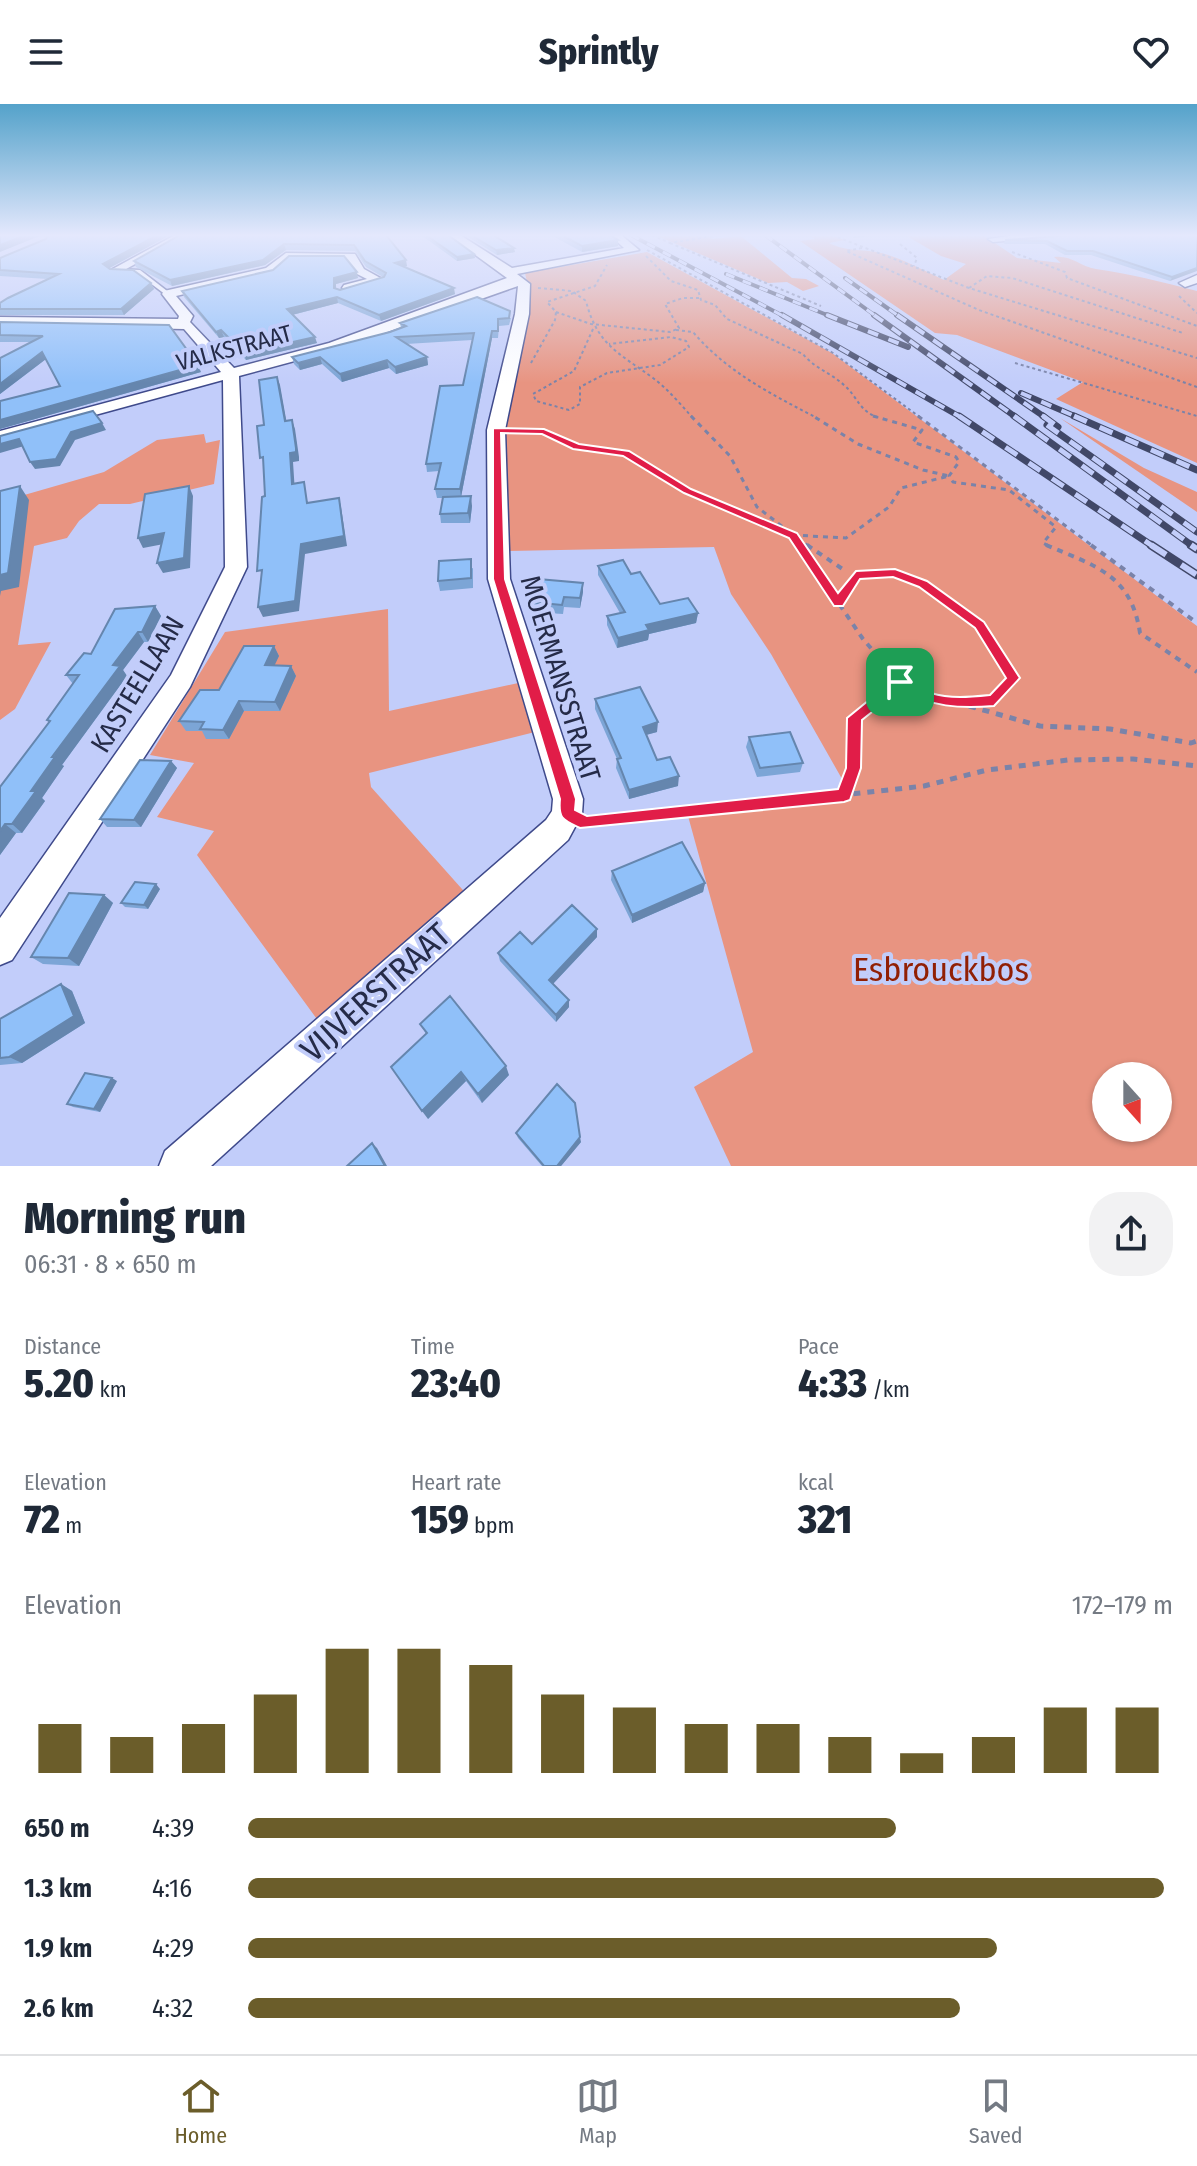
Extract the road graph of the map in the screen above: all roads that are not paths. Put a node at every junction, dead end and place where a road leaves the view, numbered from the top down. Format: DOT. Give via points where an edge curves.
graph roads {
  1 [pos="156,285"];
  2 [pos="210,285"];
  3 [pos="360,285"];
  4 [pos="502,285"];
  5 [pos="516,285"];
  6 [pos="342,289"];
  7 [pos="168,294"];
  8 [pos="4,322"];
  9 [pos="183,323"];
  10 [pos="231,374"];
  11 [pos="0,436"];
  12 [pos="567,814"];
  13 [pos="0,948"];
  14 [pos="180,1166"];
  1 -- 7 [label="lane"];
  2 -- 7 [label="street"];
  3 -- 6 [label="street"];
  4 -- 10 [label="street, VALKSTRAAT" via="334,346"];
  5 -- 12 [label="street, MOERMANSSTRAAT" via="522,314 496,430 499,579 568,799"];
  7 -- 9 [label="street" via="186,316"];
  8 -- 9 [label="street"];
  9 -- 10 [label="street"];
  10 -- 11 [label="street, VALKSTRAAT"];
  10 -- 13 [label="street, KASTEELLAAN" via="236,567 181,680"];
  12 -- 14 [label="street, VIJVERSTRAAT" via="545,840"];
}
